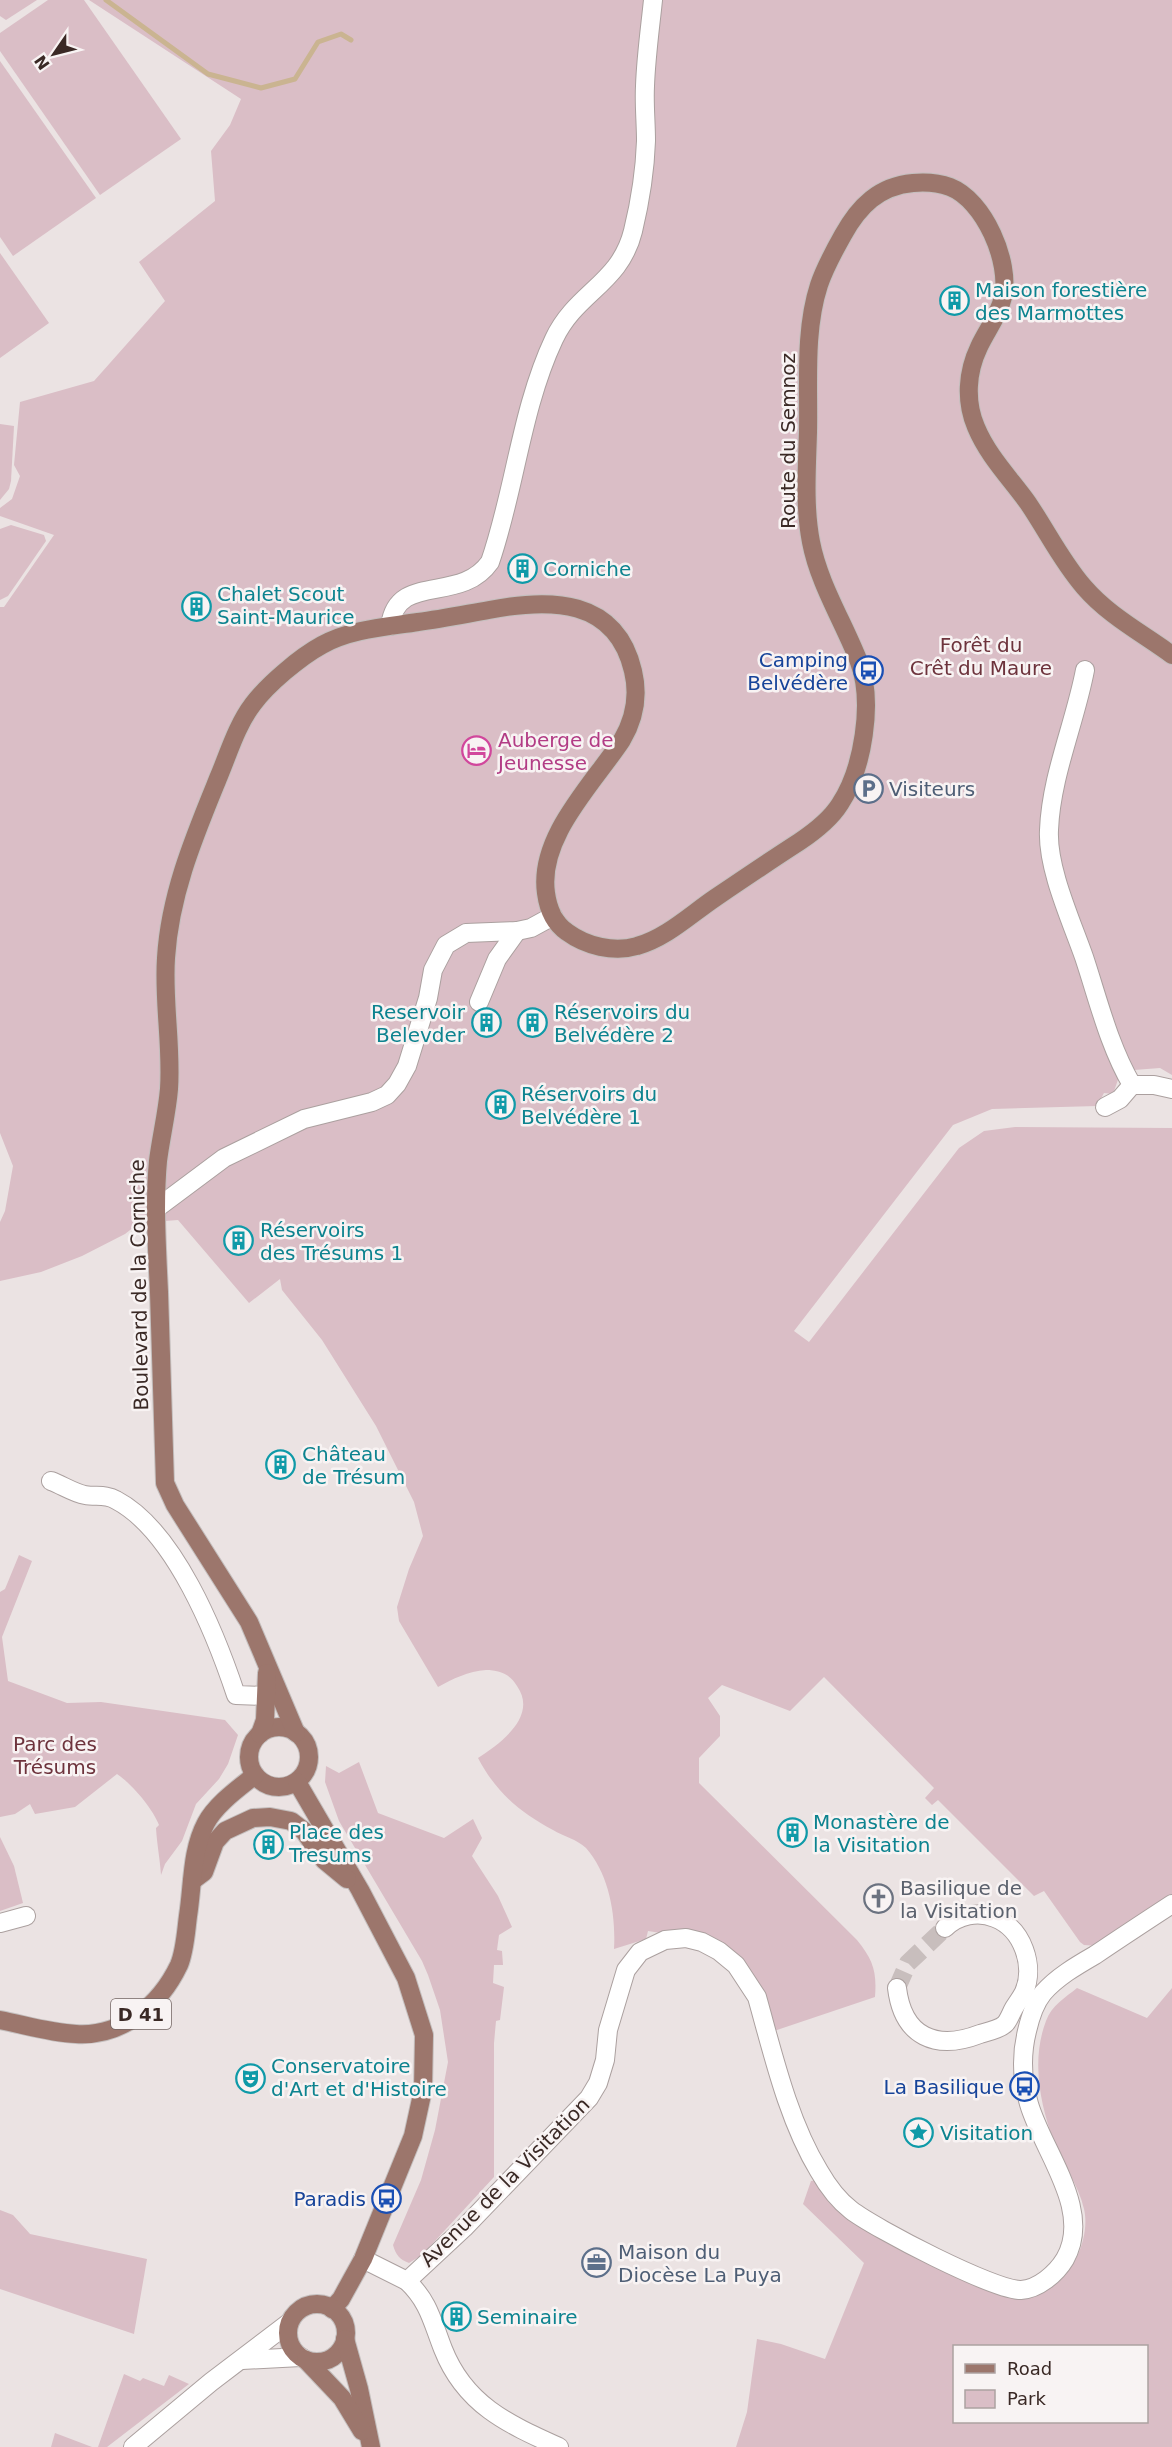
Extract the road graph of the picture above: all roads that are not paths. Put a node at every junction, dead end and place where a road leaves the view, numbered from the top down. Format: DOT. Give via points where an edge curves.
graph roads {
  1 [pos="653,0"];
  2 [pos="390,626"];
  3 [pos="1172,655"];
  4 [pos="1085,670"];
  5 [pos="553,916"];
  6 [pos="517,932"];
  7 [pos="479,1002"];
  8 [pos="1132,1085"];
  9 [pos="1172,1089"];
  10 [pos="1105,1107"];
  11 [pos="157,1208"];
  12 [pos="51,1481"];
  13 [pos="268,1668"];
  14 [pos="266,1696"];
  15 [pos="297,1733"];
  16 [pos="260,1734"];
  17 [pos="255,1775"];
  18 [pos="297,1782"];
  19 [pos="192,1881"];
  20 [pos="360,1890"];
  21 [pos="1172,1904"];
  22 [pos="26,1916"];
  23 [pos="0,1923"];
  24 [pos="945,1928"];
  25 [pos="897,1988"];
  26 [pos="0,2020"];
  27 [pos="363,2259"];
  28 [pos="407,2281"];
  29 [pos="332,2309"];
  30 [pos="290,2322"];
  31 [pos="345,2339"];
  32 [pos="304,2358"];
  33 [pos="242,2360"];
  34 [pos="133,2447"];
  35 [pos="371,2447"];
  36 [pos="559,2447"];
  1 -- 2 [label="street" via="642,179 623,260 579,302 554,339 541,371 490,562 483,573 456,586 424,590 404,598 396,605"];
  2 -- 5 [label="main road, Route du Semnoz" via="539,602 561,604 595,615 620,640 634,676 636,709 622,740 551,846 545,887"];
  2 -- 11 [label="main road, Boulevard de la Corniche" via="322,645 263,692 237,732 193,839 179,876 166,956 169,1090 158,1162"];
  3 -- 5 [label="main road, Route du Semnoz" via="1127,625 1083,586 990,454 974,424 968,394 970,372 995,320 1004,281 999,254 986,224 974,206 950,187 920,182 888,188 861,207 851,220 819,283 811,323 807,508 812,546 864,683 861,752 850,785 831,816 807,836 676,926 641,945 624,949 596,946 571,936"];
  4 -- 8 [label="street" via="1052,801 1048,841 1096,994 1123,1071"];
  5 -- 6 [label="street"];
  6 -- 7 [label="street" via="497,959"];
  6 -- 11 [label="street" via="466,933 446,945 434,970 407,1066 387,1095 303,1119 225,1158"];
  8 -- 9 [label="street"];
  8 -- 10 [label="street" via="1120,1099"];
  11 -- 13 [label="main road, Boulevard de la Corniche" via="165,1483 249,1622"];
  12 -- 14 [label="street" via="85,1495 116,1500 152,1528 174,1555 221,1651 236,1695"];
  13 -- 14 [label="main road, Boulevard de la Corniche"];
  13 -- 15 [label="main road, Boulevard de la Corniche"];
  14 -- 16 [label="main road, Boulevard de la Corniche"];
  15 -- 16 [label="main road" via="278,1727"];
  15 -- 18 [label="main road" via="305,1741 309,1763"];
  16 -- 17 [label="main road" via="249,1754"];
  17 -- 18 [label="main road" via="274,1787"];
  17 -- 19 [label="main road, D 41" via="207,1821 195,1852"];
  18 -- 20 [label="main road"];
  19 -- 20 [label="main road" via="204,1872 214,1842 225,1831 253,1818 270,1817 291,1821 304,1831 324,1860"];
  19 -- 26 [label="main road, D 41" via="179,1964 162,1994 138,2016 116,2030 77,2035"];
  20 -- 27 [label="main road" via="406,1978 424,2035 423,2090 413,2136"];
  21 -- 28 [label="street, Avenue de la Visitation" via="1058,1978 1041,1995 1030,2016 1025,2041 1025,2087 1074,2221 1073,2243 1064,2260 1032,2288 1004,2288 973,2276 876,2226 839,2198 818,2170 799,2133 757,1998 736,1965 719,1951 686,1938 665,1940 640,1952 626,1970 598,2082 589,2098 464,2228"];
  22 -- 23 [label="street"];
  24 -- 25 [label="street" via="966,1915 991,1917 1004,1922 1024,1948 1028,1963 1024,1991 1004,2025 947,2043 927,2038 915,2031 901,2010"];
  27 -- 28 [label="street, Avenue de la Visitation"];
  27 -- 29 [label="main road"];
  28 -- 36 [label="street" via="430,2312 461,2384 494,2415"];
  29 -- 30 [label="main road" via="313,2304 296,2313"];
  29 -- 31 [label="main road" via="341,2317"];
  30 -- 32 [label="main road" via="290,2342"];
  30 -- 33 [label="street"];
  31 -- 32 [label="main road" via="330,2359 322,2362"];
  31 -- 35 [label="main road"];
  32 -- 33 [label="street"];
  32 -- 35 [label="main road" via="355,2416"];
  33 -- 34 [label="street"];
}
